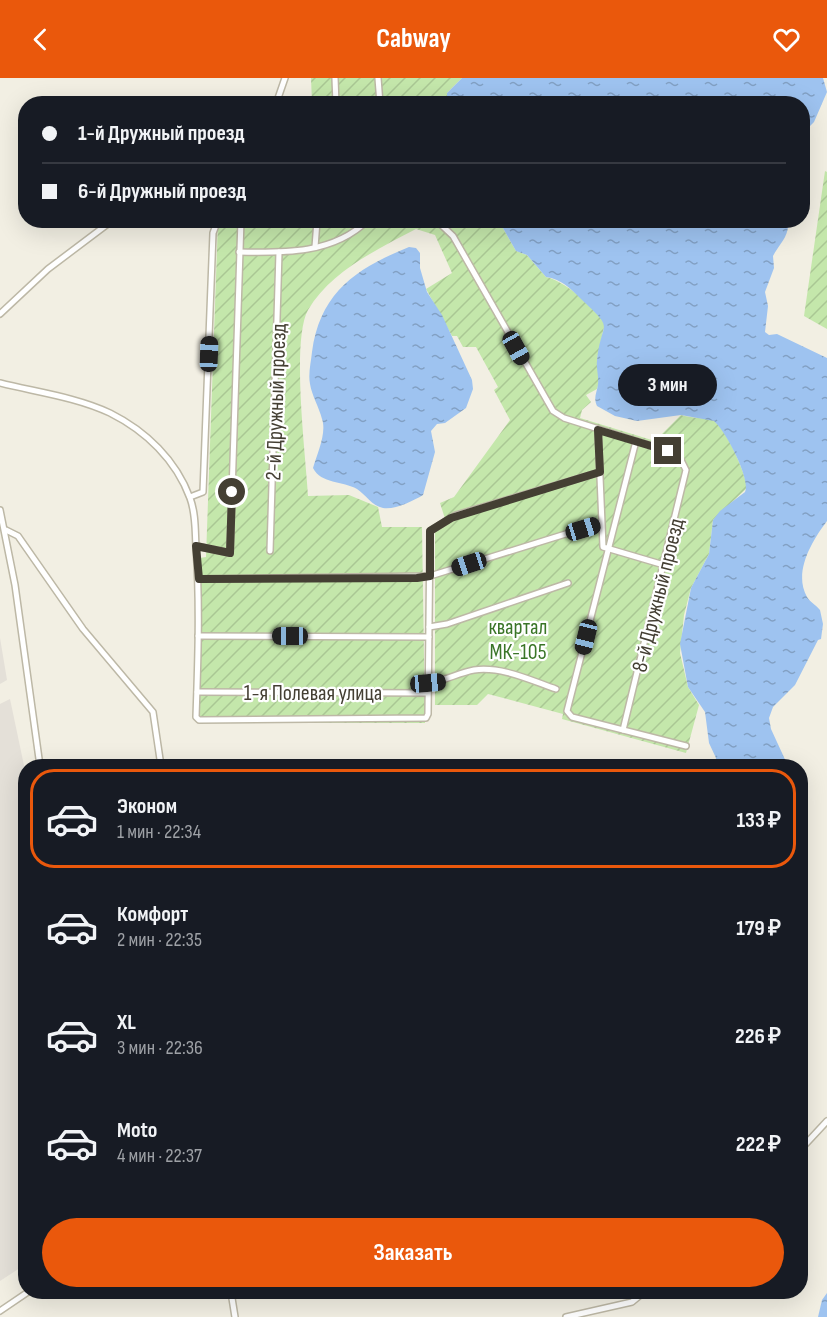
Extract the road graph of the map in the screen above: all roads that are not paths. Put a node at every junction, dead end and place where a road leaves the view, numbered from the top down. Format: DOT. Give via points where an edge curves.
graph roads {
  1 [pos="285,78"];
  2 [pos="334,78"];
  3 [pos="378,78"];
  4 [pos="279,96"];
  5 [pos="335,96"];
  6 [pos="379,96"];
  7 [pos="103,228"];
  8 [pos="215,228"];
  9 [pos="240,228"];
  10 [pos="316,228"];
  11 [pos="357,228"];
  12 [pos="444,228"];
  13 [pos="315,247"];
  14 [pos="239,252"];
  15 [pos="279,252"];
  16 [pos="0,314"];
  17 [pos="0,383"];
  18 [pos="598,430"];
  19 [pos="636,441"];
  20 [pos="600,472"];
  21 [pos="190,497"];
  22 [pos="0,510"];
  23 [pos="601,523"];
  24 [pos="6,530"];
  25 [pos="196,546"];
  26 [pos="270,551"];
  27 [pos="608,551"];
  28 [pos="664,565"];
  29 [pos="430,576"];
  30 [pos="199,579"];
  31 [pos="568,583"];
  32 [pos="429,627"];
  33 [pos="198,636"];
  34 [pos="429,637"];
  35 [pos="428,683"];
  36 [pos="556,689"];
  37 [pos="197,692"];
  38 [pos="428,693"];
  39 [pos="623,730"];
  40 [pos="686,746"];
  41 [pos="39,759"];
  42 [pos="160,759"];
  43 [pos="827,1121"];
  44 [pos="808,1141"];
  45 [pos="18,1299"];
  46 [pos="232,1299"];
  47 [pos="636,1299"];
  48 [pos="0,1311"];
  49 [pos="235,1317"];
  50 [pos="566,1317"];
  1 -- 4 [label="street"];
  2 -- 5 [label="street"];
  3 -- 6 [label="street"];
  7 -- 16 [label="street" via="41,275"];
  8 -- 21 [label="street" via="203,492"];
  9 -- 14 [label="street"];
  10 -- 13 [label="street"];
  11 -- 13 [label="street" via="330,246"];
  12 -- 18 [label="street" via="453,236 549,406 559,415"];
  13 -- 15 [label="street"];
  14 -- 15 [label="street"];
  14 -- 25 [label="street" via="230,553"];
  15 -- 26 [label="street, 2-й Дружный проезд"];
  17 -- 21 [label="street" via="91,406 119,418 159,448"];
  18 -- 19 [label="street"];
  18 -- 20 [label="street"];
  19 -- 27 [label="street"];
  19 -- 28 [label="street, 8-й Дружный проезд" via="668,451 681,460 686,471"];
  20 -- 23 [label="street"];
  20 -- 29 [label="street" via="456,515 430,531"];
  21 -- 25 [label="street"];
  22 -- 24 [label="street"];
  23 -- 27 [label="street" via="602,544"];
  23 -- 29 [label="street"];
  24 -- 41 [label="street"];
  24 -- 42 [label="street" via="18,536 83,629 153,712"];
  25 -- 30 [label="street"];
  27 -- 28 [label="street"];
  27 -- 39 [label="street" via="567,711 572,717"];
  28 -- 39 [label="street, 8-й Дружный проезд"];
  29 -- 30 [label="street"];
  29 -- 32 [label="street"];
  30 -- 33 [label="street"];
  31 -- 32 [label="street"];
  32 -- 34 [label="street"];
  33 -- 34 [label="street"];
  33 -- 37 [label="street"];
  34 -- 35 [label="street"];
  35 -- 36 [label="street" via="472,670 493,670"];
  35 -- 38 [label="street"];
  37 -- 38 [label="street, 1-я Полевая улица"];
  37 -- 38 [label="street" via="199,720 423,719 428,714"];
  39 -- 40 [label="street"];
  43 -- 44 [label="street"];
  45 -- 48 [label="street"];
  46 -- 49 [label="street"];
  47 -- 50 [label="street"];
}
